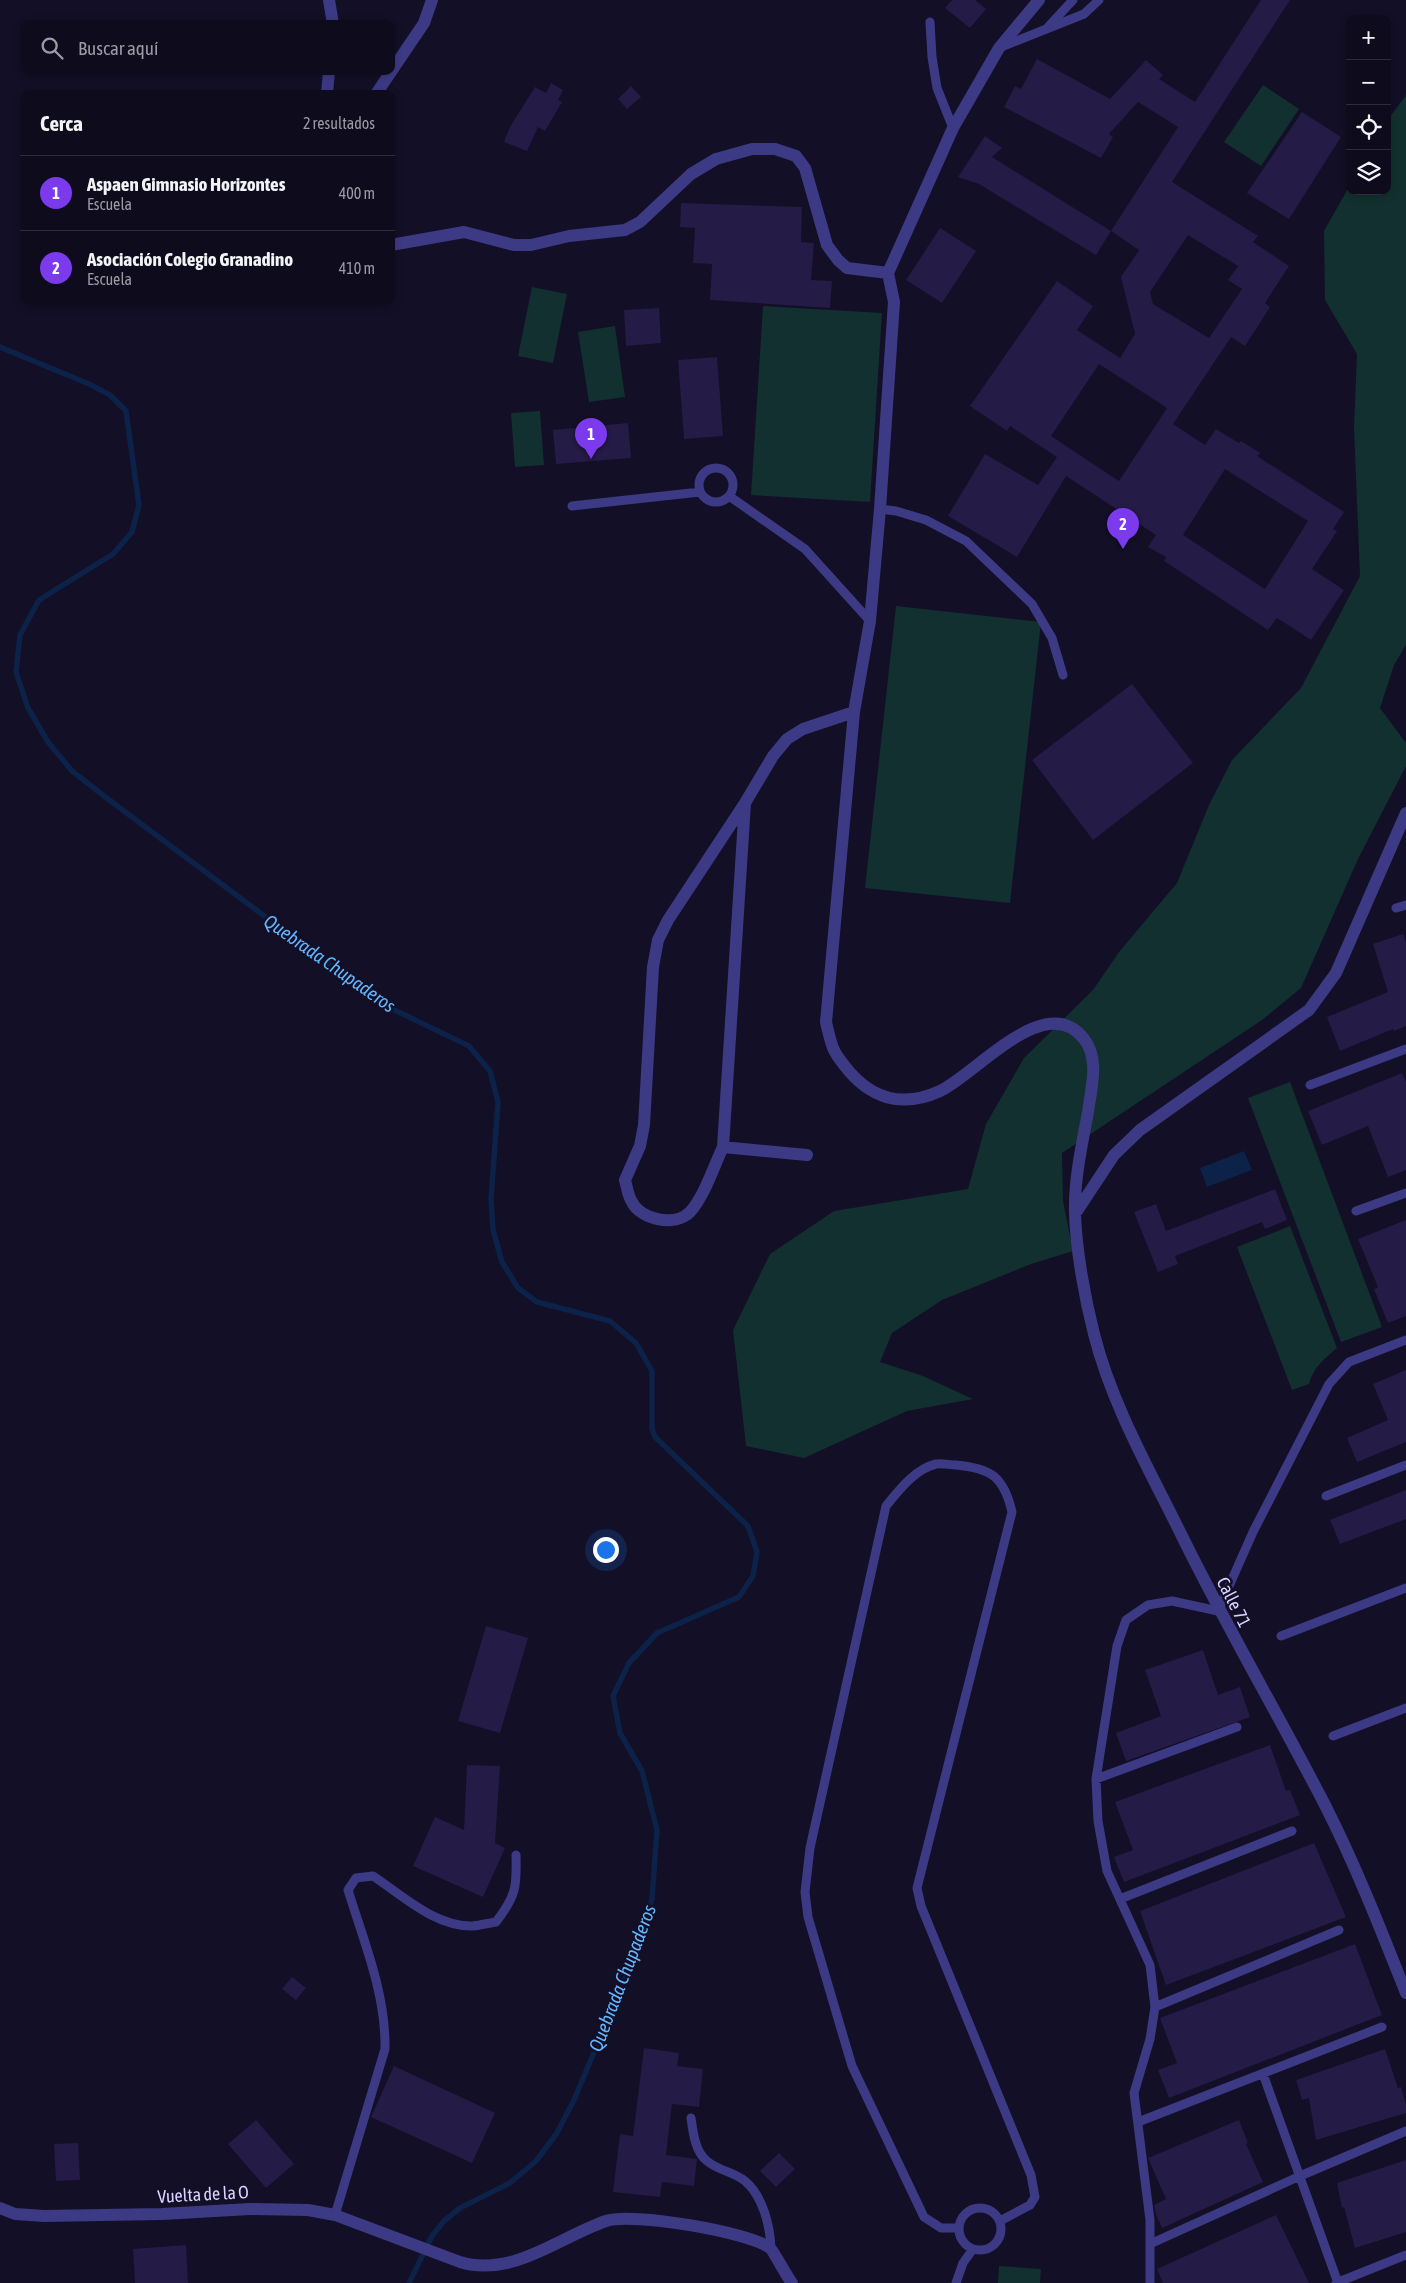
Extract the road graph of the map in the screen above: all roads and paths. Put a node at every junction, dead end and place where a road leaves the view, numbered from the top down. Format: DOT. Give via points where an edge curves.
graph roads {
  1 [pos="329,0"];
  2 [pos="432,0"];
  3 [pos="1039,0"];
  4 [pos="1073,0"];
  5 [pos="1099,0"];
  6 [pos="332,20"];
  7 [pos="930,22"];
  8 [pos="1046,30"];
  9 [pos="999,48"];
  10 [pos="395,66"];
  11 [pos="328,75"];
  12 [pos="389,75"];
  13 [pos="327,90"];
  14 [pos="379,90"];
  15 [pos="953,128"];
  16 [pos="395,244"];
  17 [pos="888,273"];
  18 [pos="700,492"];
  19 [pos="729,496"];
  20 [pos="572,506"];
  21 [pos="880,509"];
  22 [pos="870,622"];
  23 [pos="1063,675"];
  24 [pos="854,712"];
  25 [pos="745,803"];
  26 [pos="1406,813"];
  27 [pos="1406,905"];
  28 [pos="1396,908"];
  29 [pos="1406,1049"];
  30 [pos="1310,1085"];
  31 [pos="723,1147"];
  32 [pos="807,1156"];
  33 [pos="1406,1192"];
  34 [pos="1356,1211"];
  35 [pos="1075,1213"];
  36 [pos="1406,1340"];
  37 [pos="1406,1466"];
  38 [pos="1326,1496"];
  39 [pos="1406,1588"];
  40 [pos="1218,1611"];
  41 [pos="1281,1636"];
  42 [pos="1406,1708"];
  43 [pos="1237,1726"];
  44 [pos="1333,1736"];
  45 [pos="1096,1779"];
  46 [pos="1292,1831"];
  47 [pos="516,1855"];
  48 [pos="1120,1899"];
  49 [pos="1339,1930"];
  50 [pos="1406,1993"];
  51 [pos="1155,2006"];
  52 [pos="1382,2027"];
  53 [pos="1263,2074"];
  54 [pos="691,2118"];
  55 [pos="1138,2122"];
  56 [pos="1406,2131"];
  57 [pos="1300,2176"];
  58 [pos="0,2208"];
  59 [pos="335,2215"];
  60 [pos="1000,2222"];
  61 [pos="958,2228"];
  62 [pos="1150,2244"];
  63 [pos="771,2248"];
  64 [pos="972,2249"];
  65 [pos="1406,2255"];
  66 [pos="792,2283"];
  67 [pos="956,2283"];
  68 [pos="1150,2283"];
  69 [pos="1337,2283"];
  1 -- 6 [label="street"];
  2 -- 10 [label="street" via="424,23"];
  3 -- 9 [label="street"];
  4 -- 8 [label="lane"];
  5 -- 8 [label="lane" via="1084,14"];
  7 -- 15 [label="lane" via="937,88"];
  8 -- 9 [label="lane"];
  9 -- 15 [label="street"];
  11 -- 13 [label="street"];
  12 -- 14 [label="street"];
  15 -- 17 [label="street"];
  16 -- 17 [label="street" via="464,232 530,246 569,236 625,230 640,222 691,174 716,159 752,149 775,149 796,156 805,168 827,245 838,260 847,268"];
  17 -- 21 [label="street, Calle 71" via="894,302"];
  18 -- 19 [label="lane" via="716,502"];
  18 -- 19 [label="lane" via="701,476 715,467 730,473 733,489"];
  18 -- 20 [label="lane"];
  19 -- 22 [label="lane" via="805,549"];
  21 -- 22 [label="street, Calle 71"];
  21 -- 23 [label="lane" via="926,520 966,541 1032,604 1052,638"];
  22 -- 24 [label="street, Calle 71"];
  24 -- 25 [label="street" via="803,729 787,739"];
  24 -- 35 [label="street, Calle 71" via="826,1022 834,1052 854,1079 876,1095 908,1101 941,1091 1023,1032 1052,1023 1069,1025 1090,1048 1094,1075"];
  25 -- 31 [label="street"];
  25 -- 31 [label="street" via="658,940 653,967 644,1125 640,1146 625,1180 632,1204 650,1218 672,1220 689,1213"];
  26 -- 35 [label="street" via="1336,973 1309,1010 1140,1130 1114,1155"];
  27 -- 28 [label="lane"];
  29 -- 30 [label="lane"];
  31 -- 32 [label="street"];
  33 -- 34 [label="lane"];
  35 -- 40 [label="street, Calle 71" via="1087,1301 1106,1376"];
  36 -- 40 [label="lane" via="1348,1362 1328,1384 1253,1532"];
  37 -- 38 [label="lane"];
  39 -- 41 [label="lane"];
  40 -- 45 [label="lane" via="1172,1602 1148,1605 1126,1620 1117,1646"];
  40 -- 50 [label="street, Calle 71" via="1326,1806"];
  42 -- 44 [label="lane"];
  43 -- 45 [label="lane"];
  45 -- 48 [label="lane" via="1104,1854"];
  46 -- 48 [label="lane"];
  47 -- 59 [label="lane" via="517,1878 512,1901 496,1922 472,1926 449,1923 421,1909 373,1876 356,1878 348,1890 374,1968 385,2049"];
  48 -- 51 [label="lane" via="1150,1965"];
  49 -- 51 [label="lane"];
  51 -- 55 [label="lane" via="1150,2039 1134,2093"];
  52 -- 53 [label="lane"];
  53 -- 55 [label="lane"];
  53 -- 57 [label="lane"];
  54 -- 63 [label="lane" via="699,2151 706,2161 745,2181 757,2196 770,2233"];
  55 -- 62 [label="lane"];
  56 -- 57 [label="lane"];
  57 -- 62 [label="lane"];
  57 -- 69 [label="lane"];
  58 -- 59 [label="street, Vuelta de la O" via="15,2214 44,2216 250,2209 308,2210"];
  59 -- 63 [label="street, Vuelta de la O" via="473,2266 504,2265 517,2261 608,2220 632,2217 708,2229 750,2239"];
  60 -- 61 [label="lane" via="991,2211 977,2208 964,2215"];
  60 -- 61 [label="lane" via="1030,2205 1035,2198 1032,2175 921,1906 917,1888 1012,1512 1008,1492 994,1475 970,1466 937,1464 916,1474 886,1506 810,1848 805,1892 808,1917 852,2066 924,2217 941,2228"];
  60 -- 64 [label="lane" via="1002,2228 997,2242 986,2250"];
  61 -- 64 [label="lane" via="962,2241"];
  62 -- 68 [label="lane"];
  63 -- 66 [label="street"];
  64 -- 67 [label="lane"];
  65 -- 69 [label="lane"];
}
